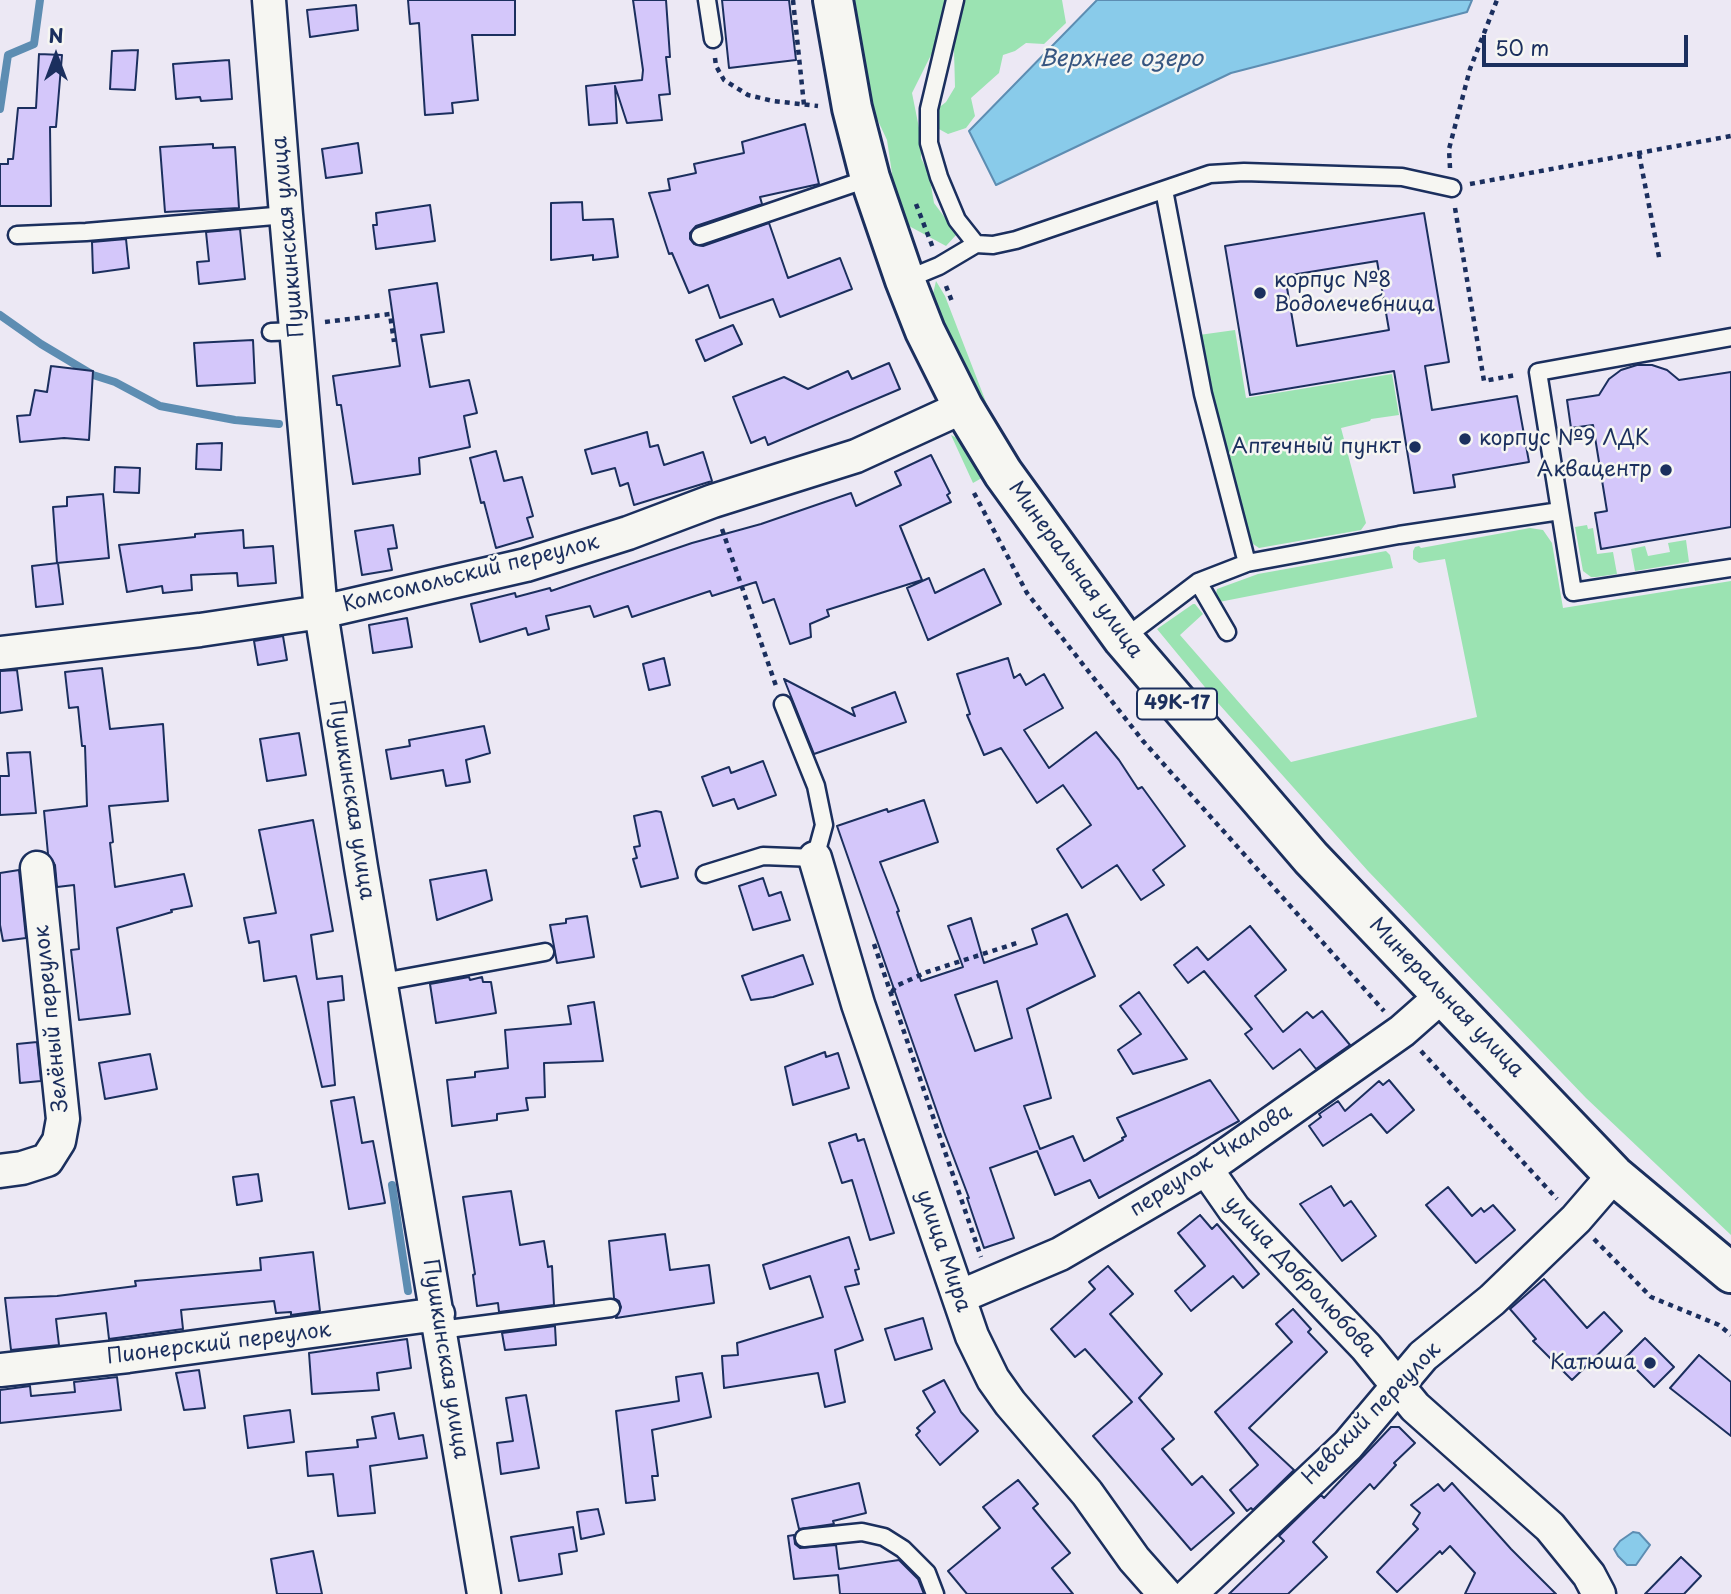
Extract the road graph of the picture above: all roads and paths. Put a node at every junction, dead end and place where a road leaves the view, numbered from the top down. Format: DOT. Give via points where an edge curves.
graph roads {
  1 [pos="270,0"];
  2 [pos="707,0"];
  3 [pos="793,0"];
  4 [pos="833,0"];
  5 [pos="955,0"];
  6 [pos="1497,2"];
  7 [pos="713,39"];
  8 [pos="804,105"];
  9 [pos="852,108"];
  10 [pos="1731,136"];
  11 [pos="1639,154"];
  12 [pos="870,178"];
  13 [pos="1452,188"];
  14 [pos="1164,190"];
  15 [pos="912,191"];
  16 [pos="286,215"];
  17 [pos="17,235"];
  18 [pos="700,236"];
  19 [pos="976,244"];
  20 [pos="1660,262"];
  21 [pos="922,273"];
  22 [pos="956,312"];
  23 [pos="328,322"];
  24 [pos="1731,337"];
  25 [pos="394,342"];
  26 [pos="1538,372"];
  27 [pos="963,407"];
  28 [pos="972,489"];
  29 [pos="713,501"];
  30 [pos="1560,511"];
  31 [pos="1247,562"];
  32 [pos="1731,568"];
  33 [pos="1198,582"];
  34 [pos="321,612"];
  35 [pos="1227,632"];
  36 [pos="1123,639"];
  37 [pos="0,653"];
  38 [pos="783,705"];
  39 [pos="815,858"];
  40 [pos="37,868"];
  41 [pos="705,874"];
  42 [pos="1020,942"];
  43 [pos="873,944"];
  44 [pos="545,952"];
  45 [pos="382,982"];
  46 [pos="897,986"];
  47 [pos="1444,995"];
  48 [pos="1402,1031"];
  49 [pos="1206,1169"];
  50 [pos="0,1171"];
  51 [pos="1614,1175"];
  52 [pos="1576,1219"];
  53 [pos="1731,1273"];
  54 [pos="990,1285"];
  55 [pos="959,1297"];
  56 [pos="611,1308"];
  57 [pos="439,1322"];
  58 [pos="1731,1335"];
  59 [pos="0,1370"];
  60 [pos="1398,1385"];
  61 [pos="804,1538"];
  62 [pos="484,1594"];
  63 [pos="935,1594"];
  64 [pos="1165,1594"];
  65 [pos="1190,1594"];
  66 [pos="1599,1594"];
  1 -- 16 [label="street, Пушкинская улица"];
  2 -- 7 [label="lane"];
  3 -- 8 [label="path"];
  4 -- 9 [label="main road, Минеральная улица / 49К-17"];
  5 -- 19 [label="lane" via="929,109 929,142 957,220"];
  6 -- 13 [label="path" via="1470,69 1449,149"];
  7 -- 8 [label="path" via="716,66 724,80 748,95"];
  8 -- 9 [label="path"];
  9 -- 12 [label="main road, Минеральная улица / 49К-17"];
  10 -- 11 [label="path"];
  11 -- 13 [label="path"];
  11 -- 20 [label="path"];
  12 -- 18 [label="lane"];
  12 -- 21 [label="main road, Минеральная улица / 49К-17"];
  13 -- 14 [label="lane" via="1402,177 1244,172 1210,174"];
  13 -- 26 [label="path" via="1484,381"];
  14 -- 19 [label="lane" via="1016,240"];
  14 -- 31 [label="lane" via="1203,394"];
  15 -- 21 [label="path"];
  16 -- 17 [label="lane"];
  16 -- 34 [label="street, Пушкинская улица" via="284,332"];
  19 -- 21 [label="lane"];
  21 -- 22 [label="path"];
  21 -- 27 [label="main road, Минеральная улица / 49К-17" via="925,331"];
  23 -- 25 [label="path" via="390,314"];
  24 -- 26 [label="lane"];
  26 -- 30 [label="lane"];
  27 -- 29 [label="street, Комсомольский переулок" via="856,456"];
  27 -- 36 [label="main road, Минеральная улица / 49К-17" via="1003,473"];
  28 -- 48 [label="path" via="1027,593 1143,741"];
  29 -- 34 [label="street, Комсомольский переулок" via="526,565"];
  29 -- 38 [label="path"];
  30 -- 31 [label="lane"];
  30 -- 32 [label="lane" via="1573,592"];
  31 -- 33 [label="lane"];
  33 -- 35 [label="lane"];
  33 -- 36 [label="lane"];
  34 -- 37 [label="street, Комсомольский переулок"];
  34 -- 45 [label="street, Пушкинская улица"];
  36 -- 47 [label="main road, Минеральная улица / 49К-17" via="1311,858"];
  38 -- 39 [label="lane" via="816,786 824,825"];
  39 -- 41 [label="lane" via="762,856"];
  39 -- 55 [label="street, улица Мира" via="858,1004"];
  40 -- 50 [label="street, Зелёный переулок" via="63,1119 59,1141 47,1160"];
  42 -- 46 [label="path"];
  43 -- 54 [label="path"];
  44 -- 45 [label="lane"];
  45 -- 57 [label="street, Пушкинская улица"];
  47 -- 48 [label="street, переулок Чкалова"];
  47 -- 51 [label="main road, Минеральная улица / 49К-17"];
  48 -- 49 [label="street, переулок Чкалова"];
  48 -- 52 [label="path"];
  49 -- 54 [label="street, переулок Чкалова" via="1060,1254"];
  49 -- 60 [label="street, улица Добролюбова" via="1234,1209"];
  51 -- 52 [label="street, Невский переулок"];
  51 -- 53 [label="main road, Минеральная улица / 49К-17"];
  52 -- 58 [label="path" via="1651,1297"];
  52 -- 60 [label="street, Невский переулок" via="1492,1300 1423,1356"];
  54 -- 55 [label="street, переулок Чкалова"];
  55 -- 64 [label="street, улица Мира" via="993,1379"];
  56 -- 57 [label="lane"];
  57 -- 59 [label="street, Пионерский переулок"];
  57 -- 62 [label="street, Пушкинская улица"];
  60 -- 65 [label="street, Невский переулок" via="1348,1445"];
  60 -- 66 [label="street, улица Добролюбова" via="1415,1407 1550,1527 1590,1575"];
  61 -- 63 [label="lane" via="862,1532 884,1537 927,1573"];
}
